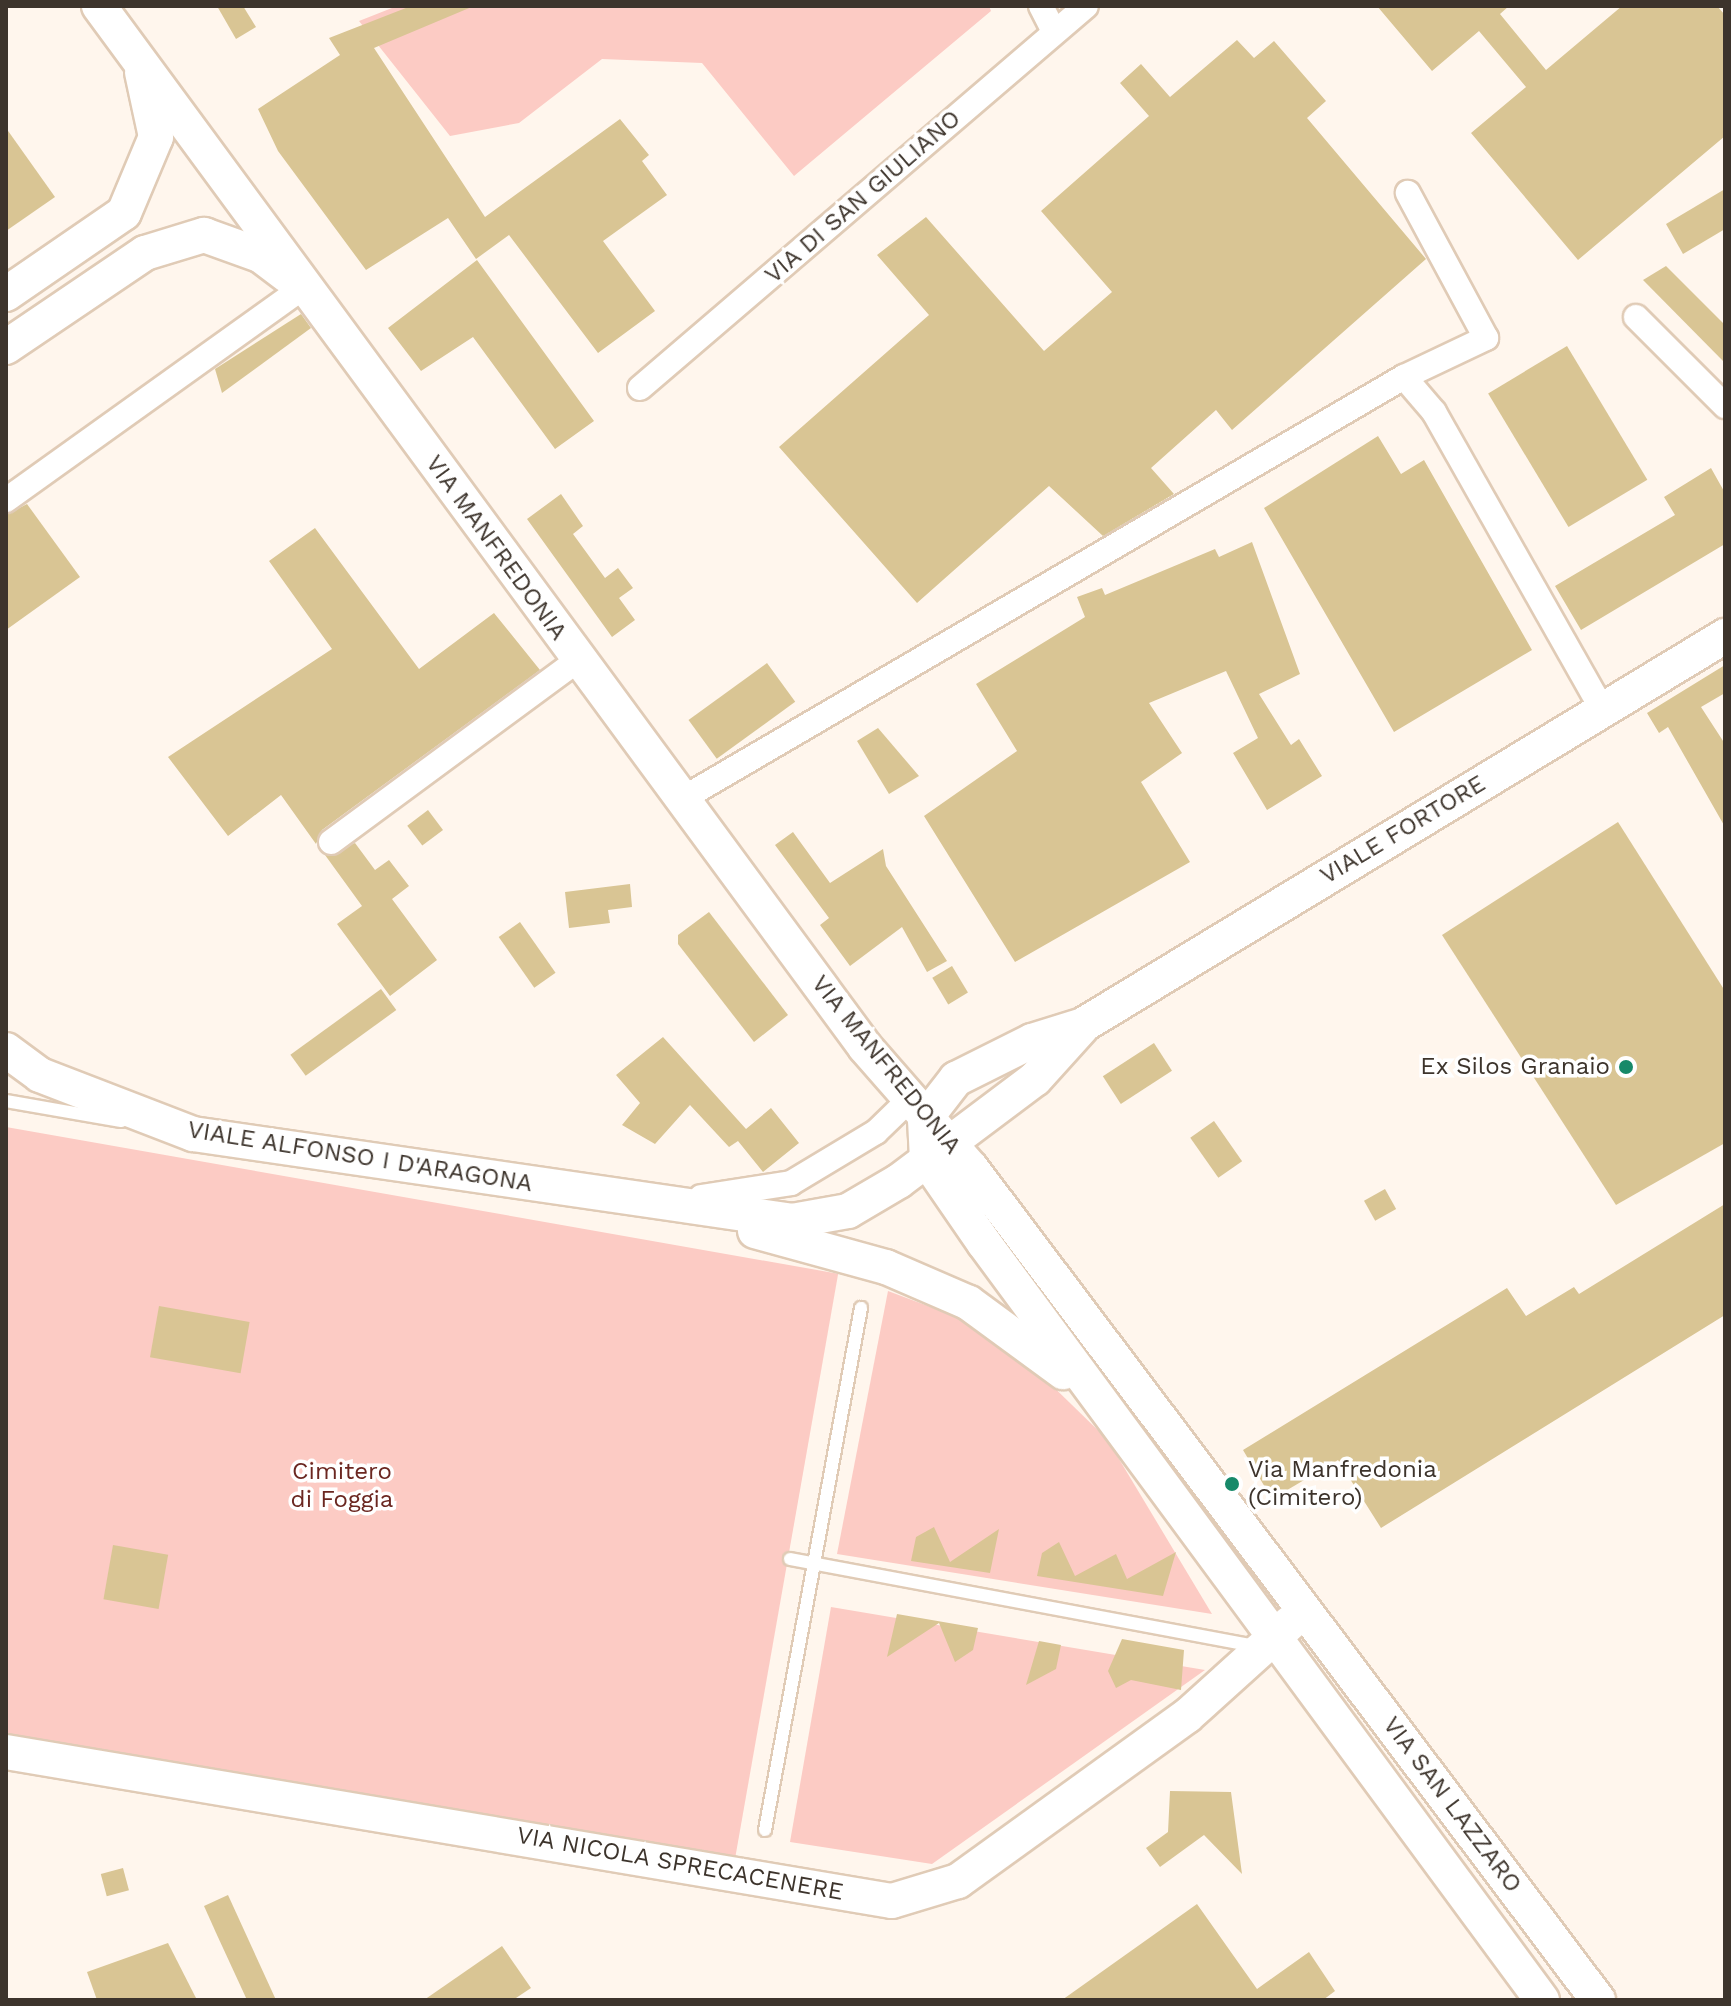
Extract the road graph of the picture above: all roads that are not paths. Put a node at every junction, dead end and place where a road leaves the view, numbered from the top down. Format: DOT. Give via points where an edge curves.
graph roads {
  1 [pos="99,6"];
  2 [pos="1041,6"];
  3 [pos="1086,6"];
  4 [pos="1054,32"];
  5 [pos="140,61"];
  6 [pos="1408,193"];
  7 [pos="304,287"];
  8 [pos="6,294"];
  9 [pos="1636,317"];
  10 [pos="6,347"];
  11 [pos="1404,377"];
  12 [pos="640,388"];
  13 [pos="1725,406"];
  14 [pos="6,500"];
  15 [pos="1725,636"];
  16 [pos="578,660"];
  17 [pos="1602,709"];
  18 [pos="682,799"];
  19 [pos="331,842"];
  20 [pos="1083,1025"];
  21 [pos="865,1047"];
  22 [pos="6,1050"];
  23 [pos="956,1079"];
  24 [pos="6,1101"];
  25 [pos="917,1110"];
  26 [pos="193,1134"];
  27 [pos="938,1152"];
  28 [pos="635,1200"];
  29 [pos="861,1308"];
  30 [pos="1102,1407"];
  31 [pos="790,1559"];
  32 [pos="814,1563"];
  33 [pos="1306,1610"];
  34 [pos="1266,1642"];
  35 [pos="6,1752"];
  36 [pos="765,1830"];
  37 [pos="1542,2000"];
  38 [pos="1598,2000"];
  1 -- 5 [label="main road, VIA MANFREDONIA"];
  2 -- 4 [label="street"];
  3 -- 4 [label="street, VIA DI SAN GIULIANO"];
  4 -- 12 [label="street, VIA DI SAN GIULIANO"];
  5 -- 7 [label="main road, VIA MANFREDONIA"];
  5 -- 8 [label="main road" via="156,137 124,213"];
  6 -- 11 [label="street" via="1486,338"];
  7 -- 10 [label="main road" via="260,255 204,235 145,253"];
  7 -- 14 [label="street"];
  7 -- 16 [label="main road, VIA MANFREDONIA"];
  9 -- 13 [label="street"];
  11 -- 17 [label="street" via="1434,412"];
  11 -- 18 [label="street"];
  15 -- 17 [label="main road, VIALE FORTORE"];
  16 -- 18 [label="main road, VIA MANFREDONIA"];
  16 -- 19 [label="street"];
  17 -- 20 [label="main road, VIALE FORTORE"];
  18 -- 21 [label="main road, VIA MANFREDONIA"];
  20 -- 23 [label="main road, VIALE FORTORE" via="1032,1041"];
  20 -- 27 [label="main road, VIALE FORTORE" via="1035,1079"];
  21 -- 23 [label="main road" via="919,1077"];
  21 -- 25 [label="main road, VIA MANFREDONIA"];
  22 -- 26 [label="main road, VIALE ALFONSO I D'ARAGONA" via="40,1075"];
  23 -- 25 [label="main road, VIALE FORTORE"];
  24 -- 26 [label="lane"];
  25 -- 27 [label="main road, VIA MANFREDONIA"];
  25 -- 28 [label="street, VIALE ALFONSO I D'ARAGONA" via="791,1183 744,1195"];
  26 -- 28 [label="main road, VIALE ALFONSO I D'ARAGONA"];
  27 -- 28 [label="main road, VIALE ALFONSO I D'ARAGONA" via="848,1211 792,1221"];
  27 -- 30 [label="main road, VIA MANFREDONIA"];
  27 -- 33 [label="main road, VIA MANFREDONIA"];
  28 -- 30 [label="main road, VIALE ALFONSO I D'ARAGONA" via="886,1267 969,1303"];
  29 -- 32 [label="lane"];
  30 -- 34 [label="main road, VIA MANFREDONIA"];
  31 -- 32 [label="lane"];
  32 -- 34 [label="lane"];
  32 -- 36 [label="lane"];
  33 -- 34 [label="main road"];
  33 -- 38 [label="main road, VIA SAN LAZZARO"];
  34 -- 35 [label="main road, VIA NICOLA SPRECACENERE" via="1187,1716 958,1881 892,1901"];
  34 -- 37 [label="main road, VIA SAN LAZZARO"];
}
